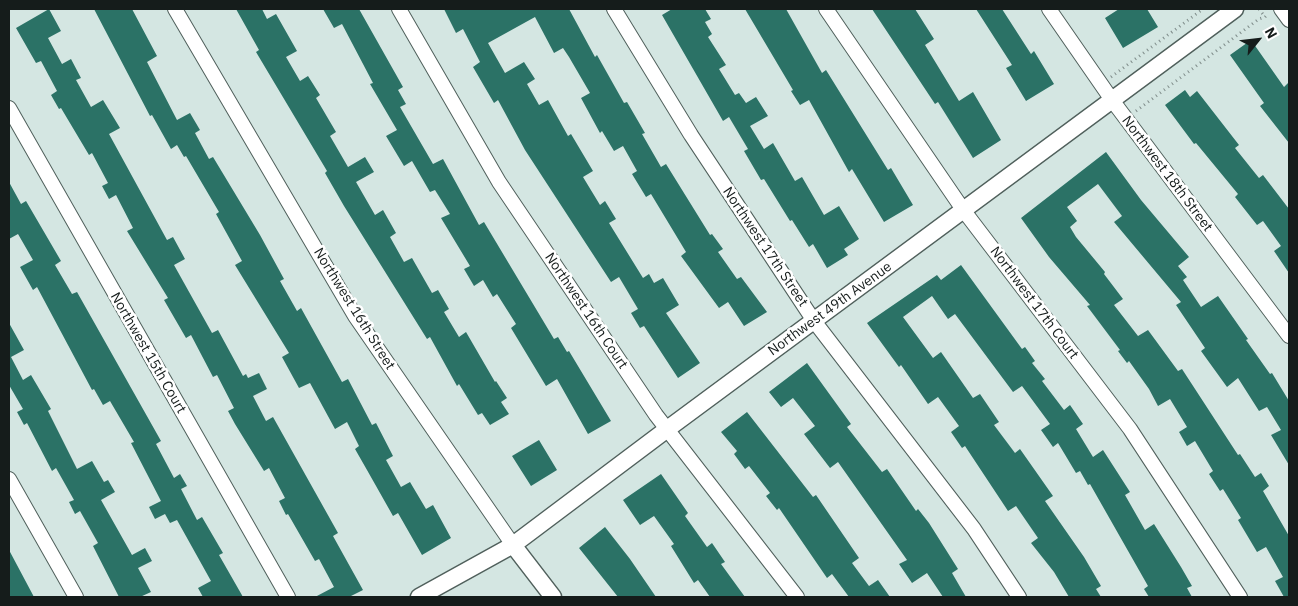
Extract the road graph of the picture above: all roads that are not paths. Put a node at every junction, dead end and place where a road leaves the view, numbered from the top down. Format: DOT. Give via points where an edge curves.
graph roads {
  1 [pos="175,9"];
  2 [pos="399,9"];
  3 [pos="614,9"];
  4 [pos="826,9"];
  5 [pos="1049,9"];
  6 [pos="1235,9"];
  7 [pos="1281,9"];
  8 [pos="1289,20"];
  9 [pos="1112,100"];
  10 [pos="9,108"];
  11 [pos="964,211"];
  12 [pos="814,321"];
  13 [pos="1289,336"];
  14 [pos="666,430"];
  15 [pos="9,479"];
  16 [pos="513,545"];
  17 [pos="76,597"];
  18 [pos="288,597"];
  19 [pos="419,597"];
  20 [pos="553,597"];
  21 [pos="797,597"];
  22 [pos="1019,597"];
  23 [pos="1240,597"];
  1 -- 16 [label="street, Northwest 16th Street" via="355,316"];
  2 -- 14 [label="street, Northwest 16th Court" via="499,182"];
  3 -- 12 [label="street, Northwest 17th Street" via="691,135"];
  4 -- 11 [label="street, Northwest 17th Court"];
  5 -- 9 [label="street, Northwest 18th Street"];
  6 -- 9 [label="street, Northwest 49th Avenue"];
  7 -- 8 [label="street"];
  9 -- 11 [label="street, Northwest 49th Avenue"];
  9 -- 13 [label="street, Northwest 18th Street"];
  10 -- 18 [label="street, Northwest 15th Court"];
  11 -- 12 [label="street, Northwest 49th Avenue"];
  11 -- 23 [label="street, Northwest 17th Court" via="1130,429"];
  12 -- 14 [label="street, Northwest 49th Avenue"];
  12 -- 22 [label="street, Northwest 17th Street" via="974,529"];
  14 -- 16 [label="street, Northwest 49th Avenue"];
  14 -- 21 [label="street, Northwest 16th Court"];
  15 -- 17 [label="street"];
  16 -- 19 [label="street, Northwest 49th Avenue"];
  16 -- 20 [label="street, Northwest 16th Street"];
}
